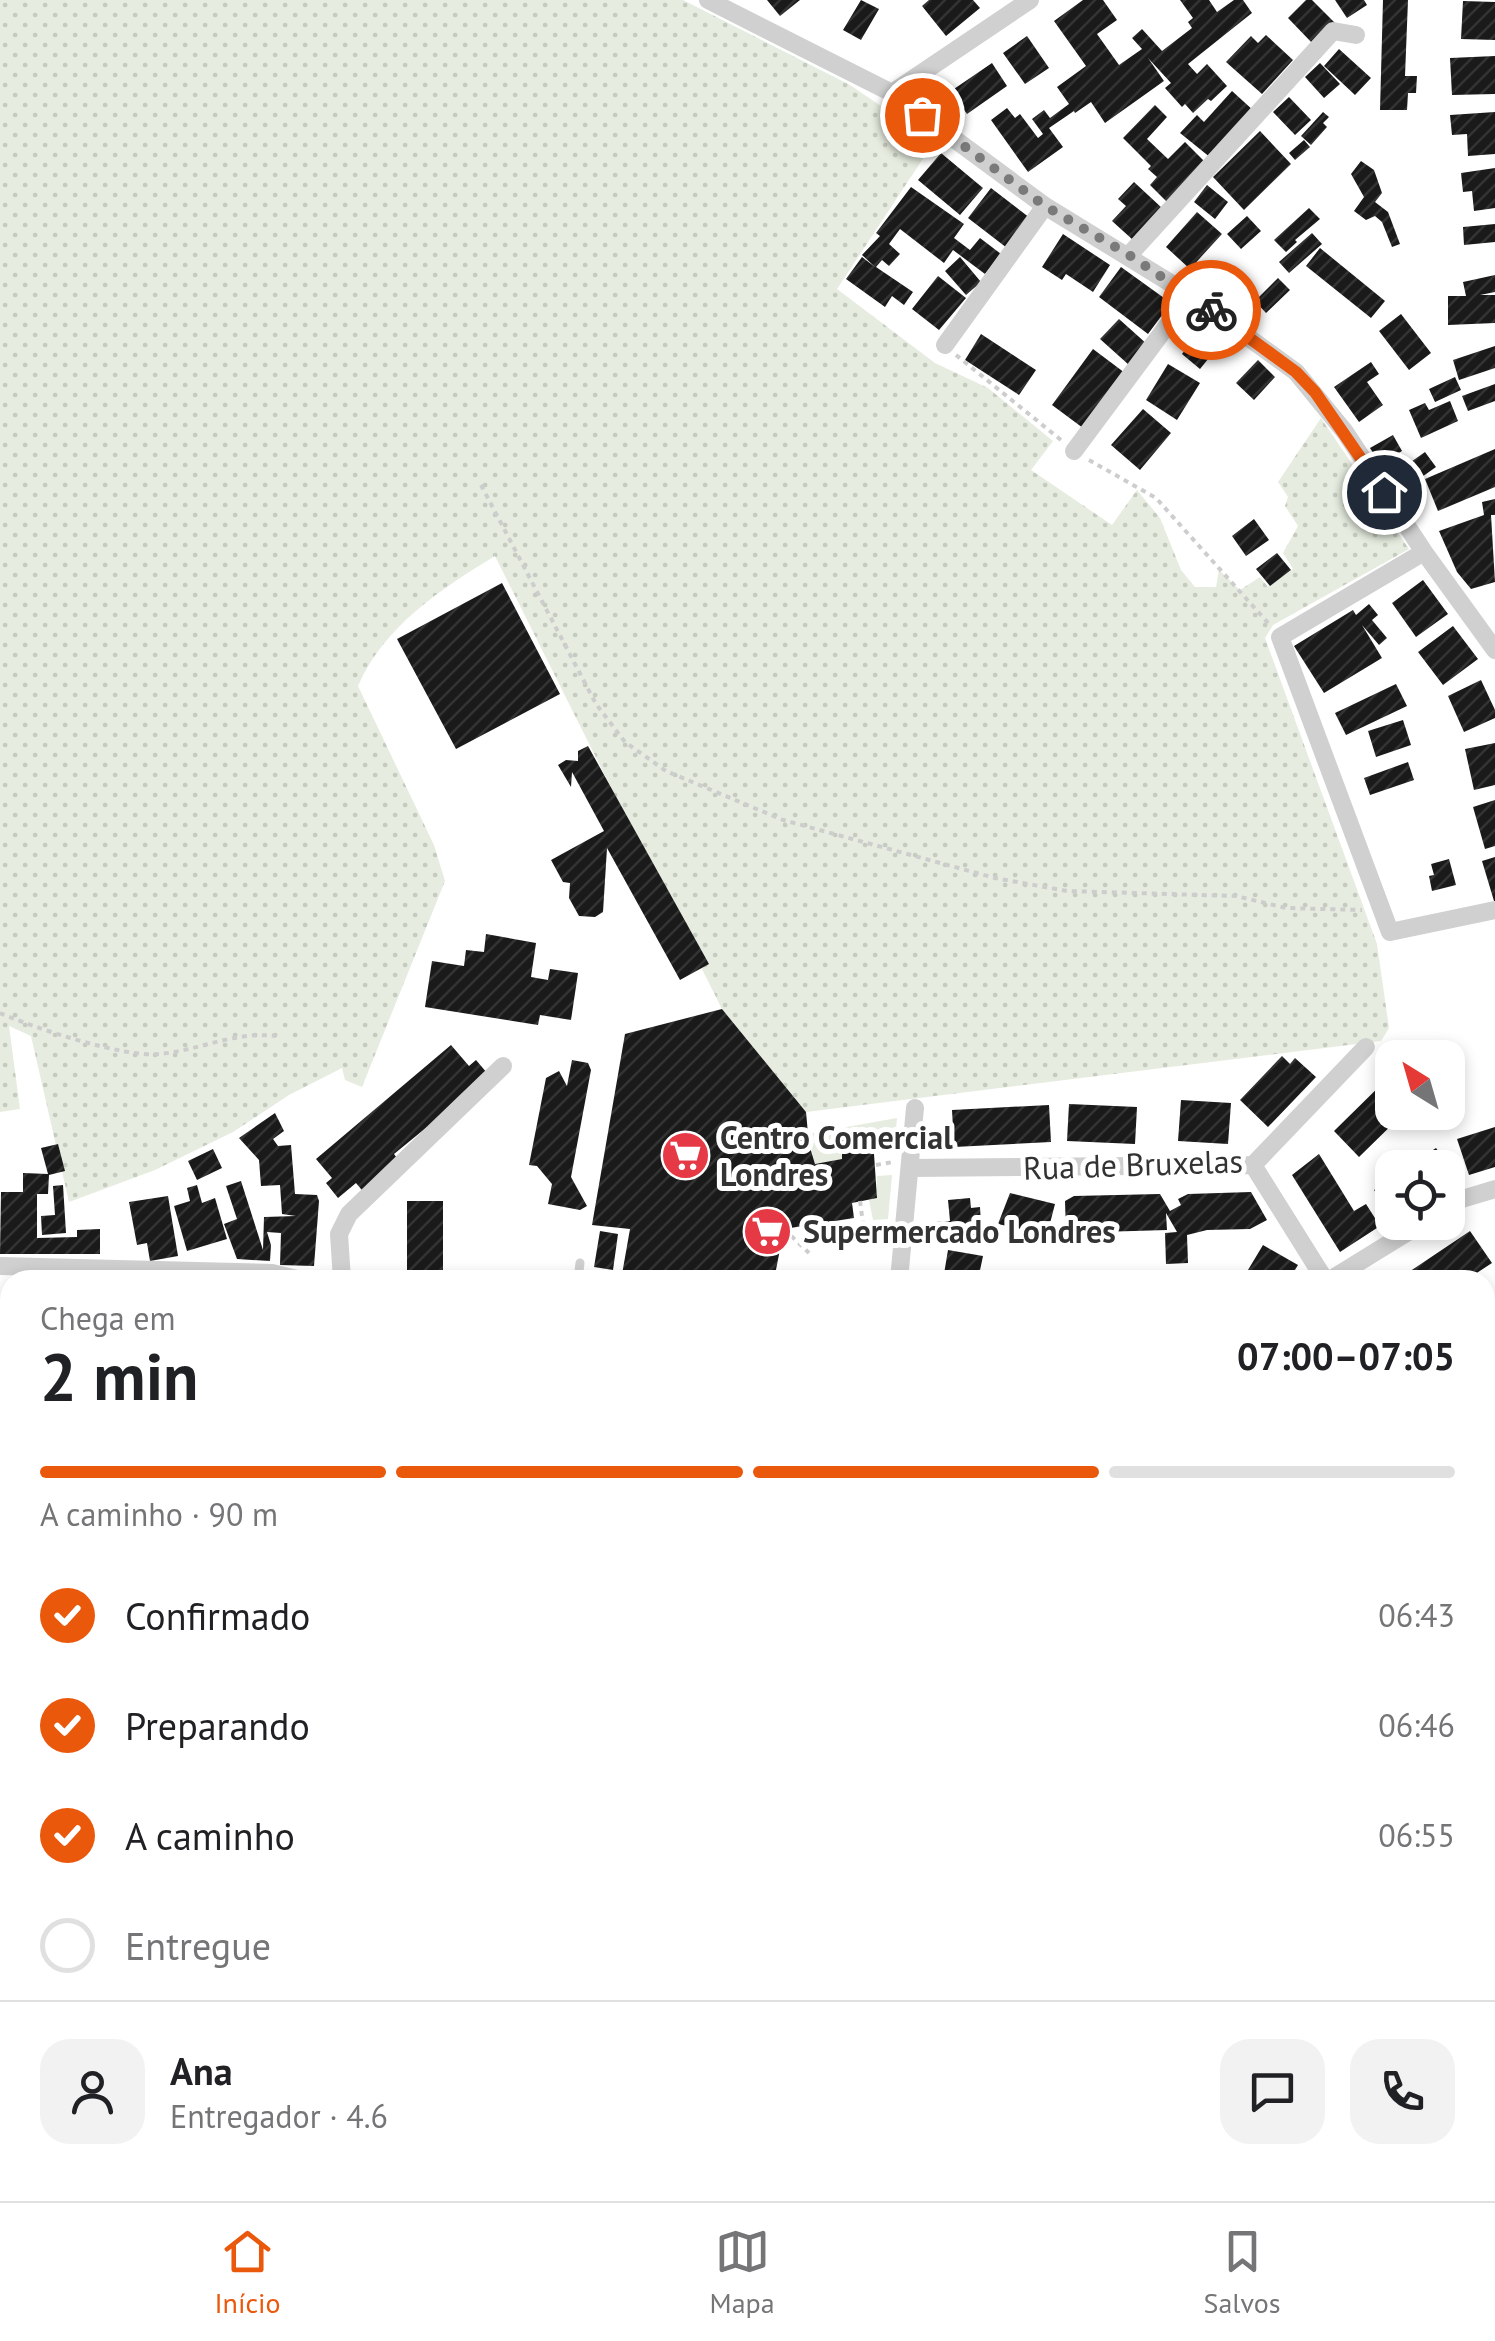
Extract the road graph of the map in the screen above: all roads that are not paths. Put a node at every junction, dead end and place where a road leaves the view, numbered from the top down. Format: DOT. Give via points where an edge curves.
graph roads {
  1 [pos="708,0"];
  2 [pos="1030,0"];
  3 [pos="1356,35"];
  4 [pos="892,92"];
  5 [pos="1045,206"];
  6 [pos="1129,255"];
  7 [pos="1190,295"];
  8 [pos="944,345"];
  9 [pos="1074,451"];
  10 [pos="1424,552"];
  11 [pos="1495,650"];
  12 [pos="1495,910"];
  13 [pos="1366,1047"];
  14 [pos="503,1066"];
  15 [pos="915,1108"];
  16 [pos="902,1165"];
  17 [pos="1253,1165"];
  18 [pos="1495,1189"];
  19 [pos="1465,1199"];
  20 [pos="1394,1240"];
  21 [pos="580,1263"];
  22 [pos="0,1266"];
  23 [pos="155,1270"];
  24 [pos="341,1270"];
  25 [pos="579,1270"];
  26 [pos="899,1270"];
  27 [pos="1321,1270"];
  28 [pos="1345,1270"];
  1 -- 4 [label="street"];
  2 -- 4 [label="street"];
  3 -- 6 [label="street" via="1333,31"];
  4 -- 5 [label="street"];
  5 -- 6 [label="street"];
  5 -- 8 [label="street"];
  6 -- 7 [label="street"];
  7 -- 9 [label="street"];
  7 -- 10 [label="street" via="1315,392"];
  10 -- 11 [label="street"];
  10 -- 12 [label="street" via="1280,637 1390,932"];
  13 -- 17 [label="street, Rua de Bruxelas"];
  14 -- 24 [label="street" via="348,1214 338,1234"];
  15 -- 16 [label="street"];
  16 -- 17 [label="street, Rua de Bruxelas"];
  16 -- 26 [label="street"];
  17 -- 27 [label="street"];
  18 -- 19 [label="street"];
  20 -- 28 [label="street"];
  21 -- 25 [label="lane"];
  22 -- 23 [label="street"];
}
